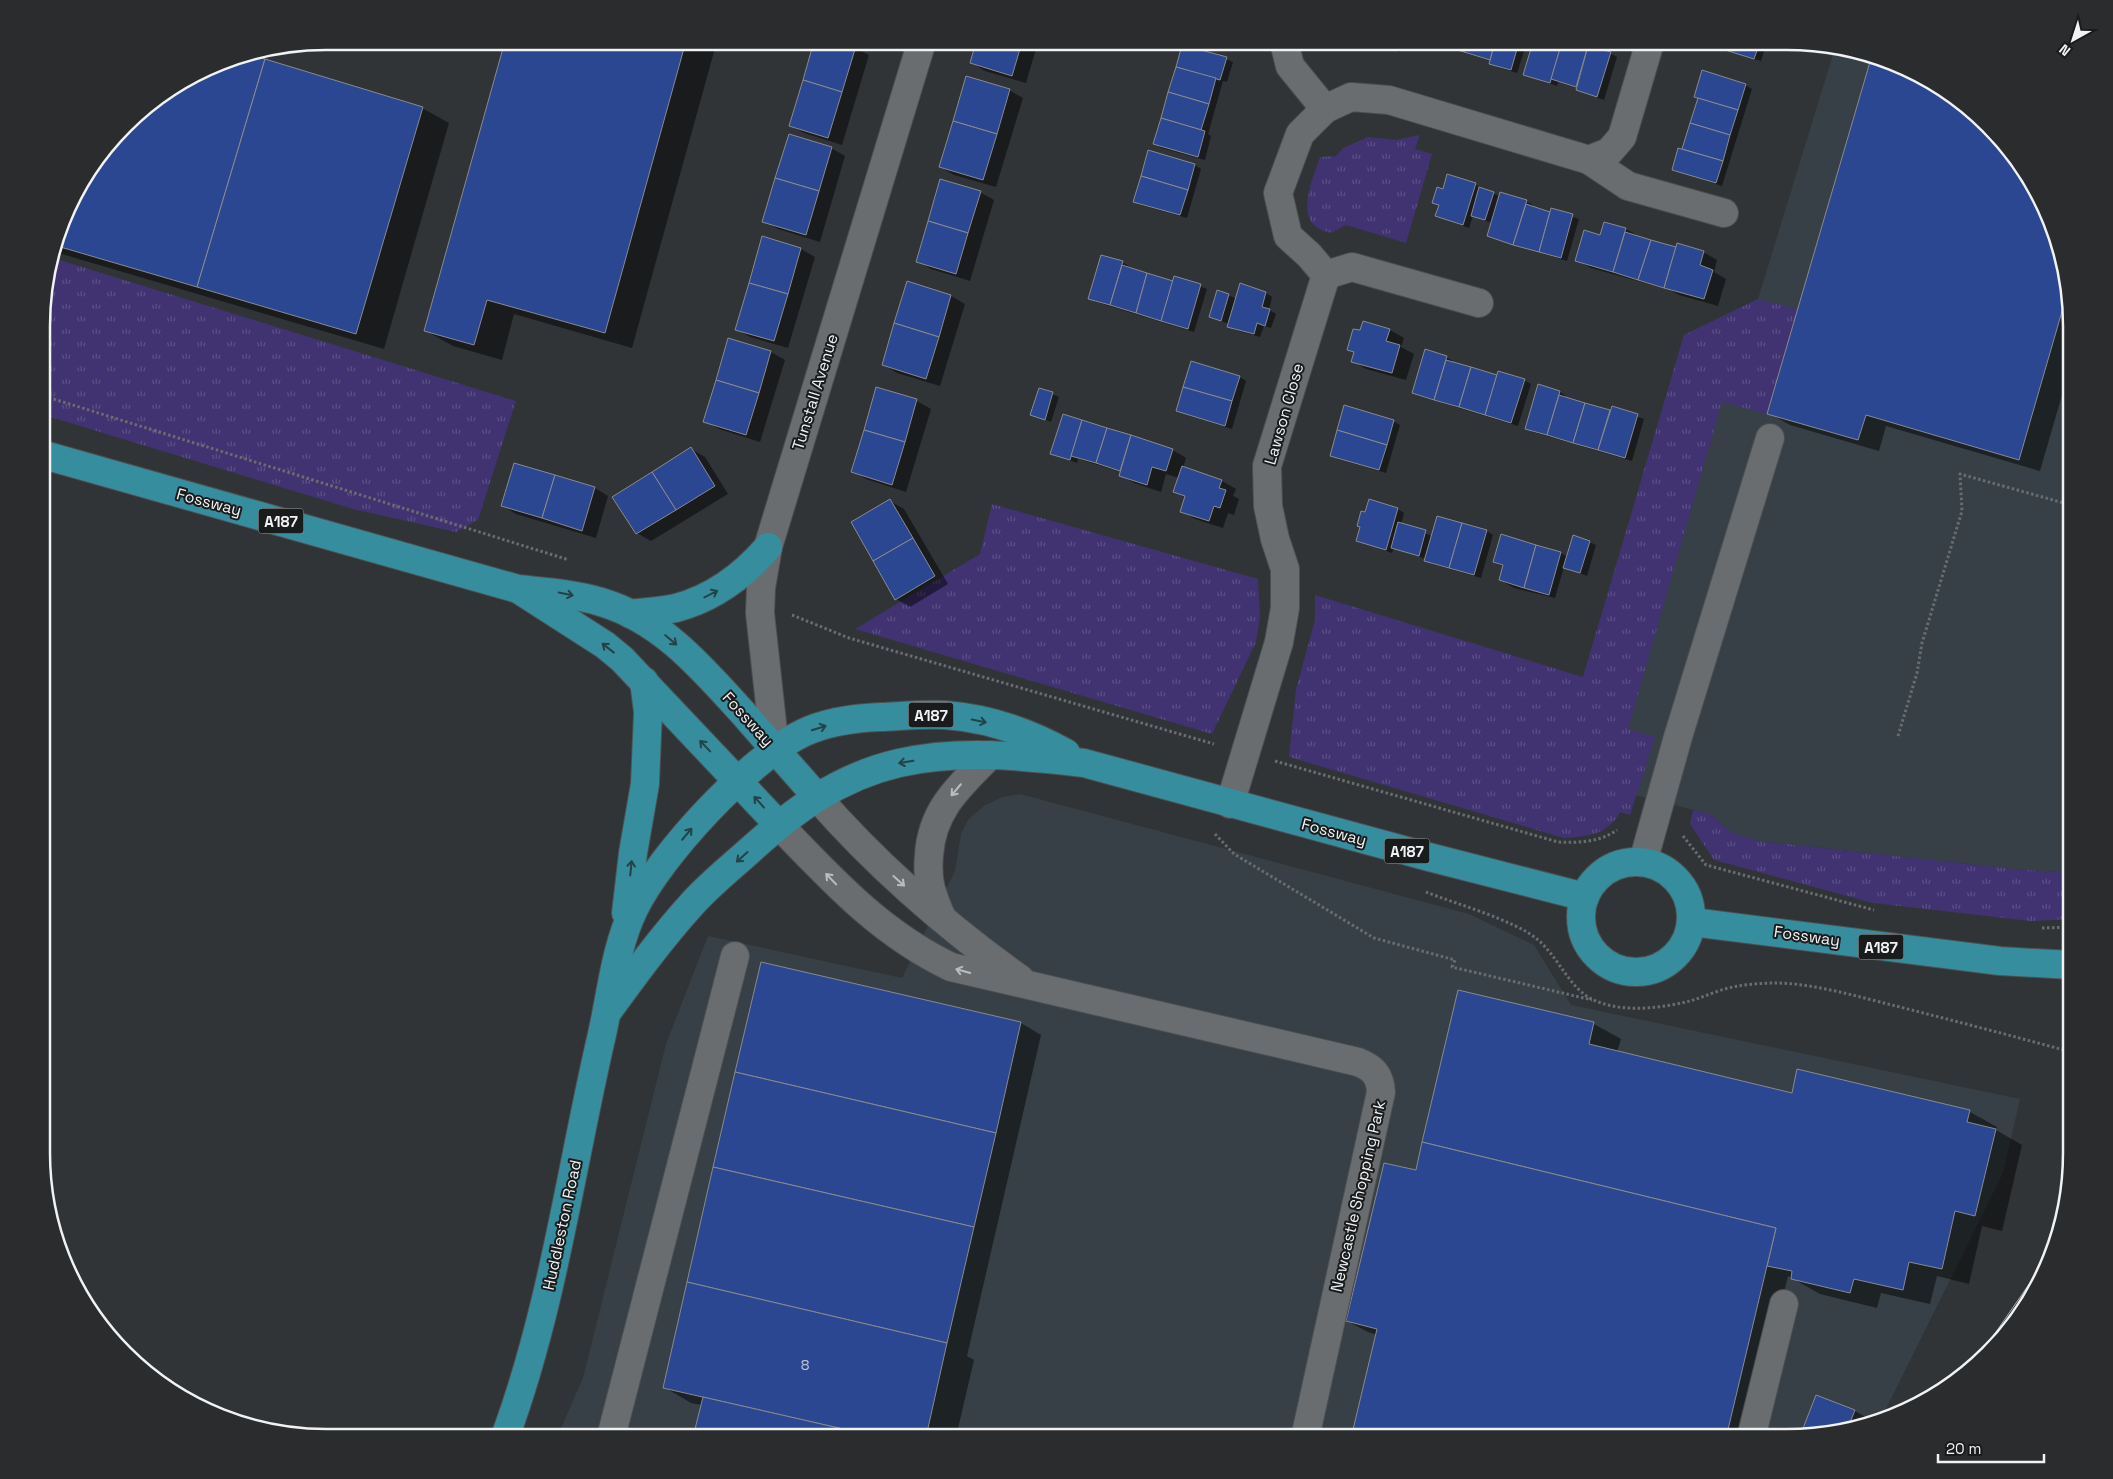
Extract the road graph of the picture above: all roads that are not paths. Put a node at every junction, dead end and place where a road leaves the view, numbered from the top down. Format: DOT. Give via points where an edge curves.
graph roads {
  1 [pos="920,50"];
  2 [pos="1286,50"];
  3 [pos="1648,50"];
  4 [pos="1324,109"];
  5 [pos="1589,160"];
  6 [pos="1724,213"];
  7 [pos="1326,275"];
  8 [pos="1479,303"];
  9 [pos="1770,438"];
  10 [pos="50,456"];
  11 [pos="768,547"];
  12 [pos="518,589"];
  13 [pos="630,614"];
  14 [pos="644,680"];
  15 [pos="776,750"];
  16 [pos="990,755"];
  17 [pos="1084,763"];
  18 [pos="739,781"];
  19 [pos="816,796"];
  20 [pos="1230,804"];
  21 [pos="778,824"];
  22 [pos="1643,862"];
  23 [pos="1585,897"];
  24 [pos="943,920"];
  25 [pos="1692,922"];
  26 [pos="624,934"];
  27 [pos="735,956"];
  28 [pos="2063,966"];
  29 [pos="1028,985"];
  30 [pos="608,1010"];
  31 [pos="1784,1304"];
  32 [pos="508,1429"];
  33 [pos="613,1429"];
  34 [pos="1307,1429"];
  35 [pos="1753,1429"];
  1 -- 11 [label="street, Tunstall Avenue"];
  2 -- 4 [label="street" via="1290,66"];
  3 -- 5 [label="street" via="1622,137 1609,152"];
  4 -- 5 [label="street" via="1351,97 1389,100"];
  4 -- 7 [label="street" via="1300,134 1278,193 1288,236"];
  5 -- 6 [label="street" via="1628,186"];
  7 -- 8 [label="street" via="1352,267"];
  7 -- 20 [label="street, Lawson Close" via="1267,466 1268,506 1285,569 1285,608 1280,642"];
  9 -- 22 [label="street"];
  10 -- 12 [label="main road, Fossway / A187"];
  13 -- 11 [label="main road, one-way" via="694,603 740,575"];
  11 -- 15 [label="street, Tunstall Avenue" via="760,613"];
  12 -- 13 [label="main road, Fossway / A187, one-way" via="561,593 602,602"];
  14 -- 12 [label="main road, Fossway / A187, one-way" via="606,645"];
  13 -- 15 [label="main road, Fossway / A187, one-way" via="662,632 700,665"];
  18 -- 14 [label="main road, Fossway / A187, one-way"];
  26 -- 14 [label="main road, one-way" via="632,853 645,784 648,712"];
  15 -- 17 [label="main road, Fossway / A187, one-way" via="820,726 866,718 946,715 1012,729"];
  15 -- 18 [label="main road, Huddleston Road"];
  15 -- 19 [label="main road"];
  16 -- 17 [label="main road, Fossway / A187"];
  16 -- 19 [label="main road, Fossway / A187, one-way" via="900,762"];
  16 -- 24 [label="street, one-way" via="946,803 937,818 930,842 928,870 931,889"];
  17 -- 20 [label="main road, Fossway / A187"];
  21 -- 18 [label="main road, Fossway, one-way"];
  26 -- 18 [label="main road, Huddleston Road, one-way" via="648,883 664,861"];
  19 -- 21 [label="main road, Fossway"];
  19 -- 24 [label="street, Newcastle Shopping Park, one-way" via="862,846"];
  20 -- 23 [label="main road, Fossway / A187"];
  29 -- 21 [label="street, Newcastle Shopping Park, one-way" via="950,967 908,945 846,895"];
  21 -- 30 [label="main road, Huddleston Road, one-way" via="694,902 649,954"];
  22 -- 23 [label="main road" via="1622,861 1611,865 1596,878"];
  22 -- 25 [label="main road" via="1679,882 1692,908"];
  23 -- 25 [label="main road" via="1580,919 1582,932 1596,956 1618,969 1647,971 1661,966 1676,956"];
  24 -- 29 [label="street, Newcastle Shopping Park"];
  25 -- 28 [label="main road, Fossway / A187" via="2000,962"];
  26 -- 30 [label="main road, Huddleston Road"];
  27 -- 33 [label="street"];
  29 -- 34 [label="street, Newcastle Shopping Park" via="1358,1062 1377,1074 1381,1092"];
  30 -- 32 [label="main road, Huddleston Road" via="534,1349"];
  31 -- 35 [label="street"];
}
